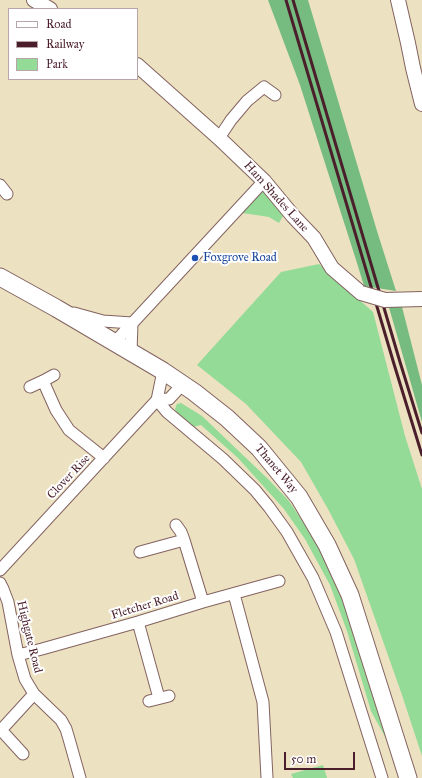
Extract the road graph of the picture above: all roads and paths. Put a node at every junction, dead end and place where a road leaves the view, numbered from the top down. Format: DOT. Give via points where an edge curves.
graph roads {
  1 [pos="34,0"];
  2 [pos="398,0"];
  3 [pos="48,8"];
  4 [pos="138,66"];
  5 [pos="417,67"];
  6 [pos="274,95"];
  7 [pos="422,104"];
  8 [pos="219,138"];
  9 [pos="264,181"];
  10 [pos="0,185"];
  11 [pos="7,194"];
  12 [pos="0,277"];
  13 [pos="422,299"];
  14 [pos="56,308"];
  15 [pos="132,323"];
  16 [pos="114,342"];
  17 [pos="131,352"];
  18 [pos="163,371"];
  19 [pos="54,375"];
  20 [pos="43,381"];
  21 [pos="183,384"];
  22 [pos="30,387"];
  23 [pos="157,400"];
  24 [pos="104,458"];
  25 [pos="176,525"];
  26 [pos="184,540"];
  27 [pos="140,552"];
  28 [pos="2,565"];
  29 [pos="279,581"];
  30 [pos="0,583"];
  31 [pos="234,594"];
  32 [pos="203,602"];
  33 [pos="138,622"];
  34 [pos="18,655"];
  35 [pos="34,694"];
  36 [pos="159,698"];
  37 [pos="23,754"];
  38 [pos="80,778"];
  39 [pos="267,778"];
  40 [pos="382,778"];
  41 [pos="408,778"];
  1 -- 3 [label="street"];
  2 -- 5 [label="street" via="408,43"];
  4 -- 8 [label="street, Ham Shades Lane"];
  5 -- 7 [label="street"];
  6 -- 8 [label="street" via="264,88 247,100"];
  8 -- 9 [label="street, Ham Shades Lane"];
  9 -- 13 [label="street, Ham Shades Lane, bridge" via="314,238 332,268 361,293 385,300"];
  9 -- 15 [label="street"];
  10 -- 11 [label="street"];
  12 -- 14 [label="main road, Thanet Way"];
  14 -- 15 [label="street" via="104,322"];
  14 -- 16 [label="main road, Thanet Way"];
  15 -- 16 [label="street"];
  15 -- 17 [label="street"];
  16 -- 17 [label="main road, Thanet Way"];
  17 -- 18 [label="main road, Thanet Way"];
  18 -- 21 [label="main road, Thanet Way"];
  18 -- 23 [label="street"];
  19 -- 20 [label="street"];
  20 -- 22 [label="street"];
  20 -- 24 [label="street" via="56,410 69,430"];
  21 -- 23 [label="street, Clover Rise" via="169,399"];
  21 -- 41 [label="main road, Thanet Way" via="227,418 259,448 299,497 327,545 350,595"];
  23 -- 24 [label="street, Clover Rise"];
  23 -- 40 [label="street" via="167,412 255,490 287,532 313,578 336,632"];
  24 -- 28 [label="street, Clover Rise"];
  25 -- 26 [label="street"];
  26 -- 27 [label="street"];
  26 -- 32 [label="street"];
  29 -- 31 [label="street, Fletcher Road"];
  30 -- 34 [label="street, Highgate Road" via="8,602"];
  31 -- 32 [label="street, Fletcher Road"];
  31 -- 39 [label="street" via="263,702"];
  32 -- 33 [label="street, Fletcher Road"];
  33 -- 34 [label="street, Fletcher Road"];
  33 -- 36 [label="street"];
  34 -- 35 [label="street, Highgate Road" via="25,679"];
  35 -- 37 [label="street" via="0,730"];
  35 -- 38 [label="street, Highgate Road" via="61,720 66,729"];
}
